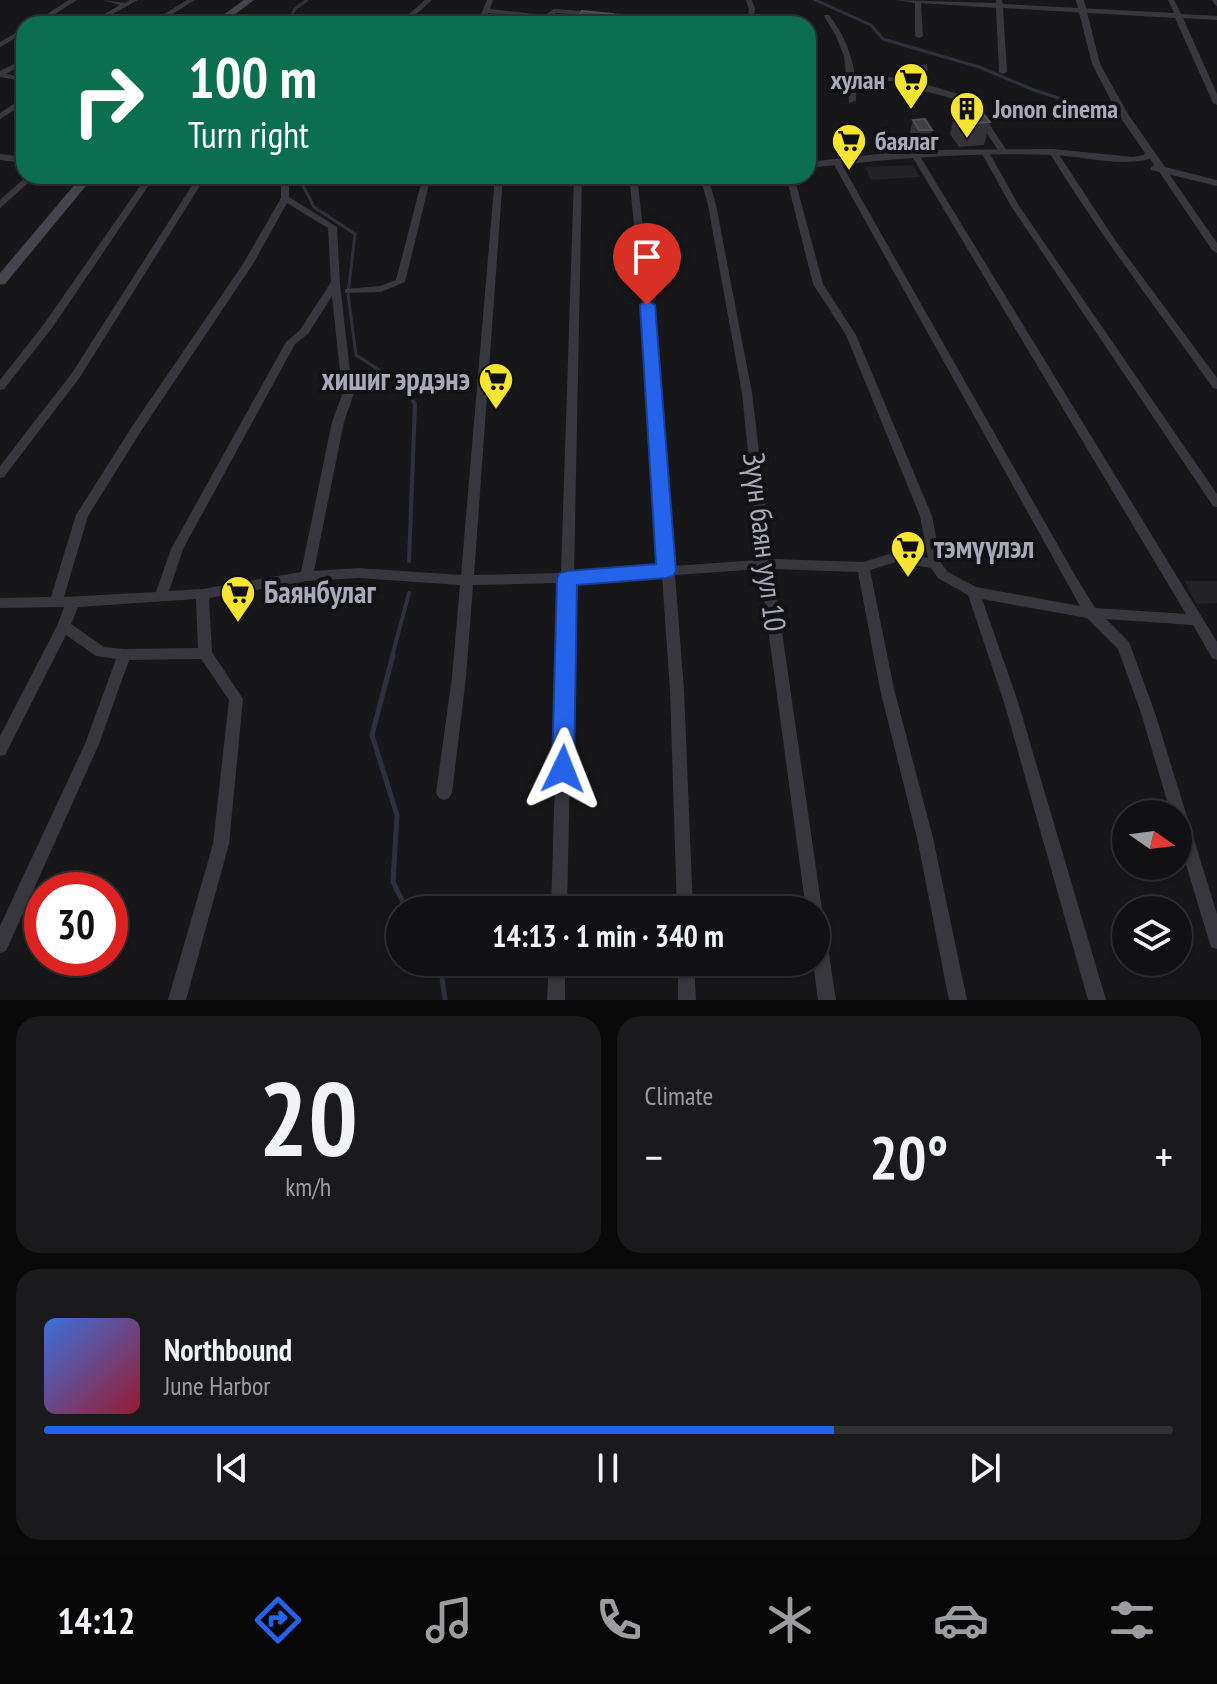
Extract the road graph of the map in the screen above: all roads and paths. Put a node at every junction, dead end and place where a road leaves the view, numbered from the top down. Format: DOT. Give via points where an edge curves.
graph roads {
  1 [pos="74,0"];
  2 [pos="105,0"];
  3 [pos="135,0"];
  4 [pos="192,0"];
  5 [pos="250,0"];
  6 [pos="429,0"];
  7 [pos="490,0"];
  8 [pos="741,0"];
  9 [pos="749,0"];
  10 [pos="757,0"];
  11 [pos="899,0"];
  12 [pos="918,0"];
  13 [pos="1080,0"];
  14 [pos="1171,0"];
  15 [pos="1000,3"];
  16 [pos="126,5"];
  17 [pos="486,11"];
  18 [pos="1083,11"];
  19 [pos="1178,15"];
  20 [pos="47,16"];
  21 [pos="105,16"];
  22 [pos="165,16"];
  23 [pos="227,16"];
  24 [pos="410,16"];
  25 [pos="484,16"];
  26 [pos="537,16"];
  27 [pos="548,16"];
  28 [pos="624,16"];
  29 [pos="827,16"];
  30 [pos="1217,18"];
  31 [pos="919,36"];
  32 [pos="924,66"];
  33 [pos="1003,72"];
  34 [pos="853,77"];
  35 [pos="924,81"];
  36 [pos="852,101"];
  37 [pos="1217,103"];
  38 [pos="1003,151"];
  39 [pos="985,152"];
  40 [pos="1053,152"];
  41 [pos="914,153"];
  42 [pos="1150,153"];
  43 [pos="1123,160"];
  44 [pos="837,163"];
  45 [pos="816,164"];
  46 [pos="1162,170"];
  47 [pos="1217,183"];
  48 [pos="23,184"];
  49 [pos="81,184"];
  50 [pos="146,184"];
  51 [pos="197,184"];
  52 [pos="285,184"];
  53 [pos="425,184"];
  54 [pos="498,184"];
  55 [pos="578,184"];
  56 [pos="634,184"];
  57 [pos="706,184"];
  58 [pos="792,184"];
  59 [pos="285,198"];
  60 [pos="0,205"];
  61 [pos="1217,250"];
  62 [pos="0,281"];
  63 [pos="336,282"];
  64 [pos="348,291"];
  65 [pos="1217,386"];
  66 [pos="0,387"];
  67 [pos="0,474"];
  68 [pos="1217,503"];
  69 [pos="766,564"];
  70 [pos="935,564"];
  71 [pos="863,567"];
  72 [pos="666,571"];
  73 [pos="307,576"];
  74 [pos="567,578"];
  75 [pos="466,580"];
  76 [pos="973,592"];
  77 [pos="202,594"];
  78 [pos="160,598"];
  79 [pos="56,602"];
  80 [pos="73,602"];
  81 [pos="0,603"];
  82 [pos="1091,613"];
  83 [pos="1194,620"];
  84 [pos="64,626"];
  85 [pos="205,653"];
  86 [pos="1217,654"];
  87 [pos="124,655"];
  88 [pos="0,750"];
  89 [pos="444,793"];
  90 [pos="559,896"];
  91 [pos="684,896"];
  92 [pos="812,896"];
  93 [pos="1217,941"];
  94 [pos="0,945"];
  95 [pos="557,976"];
  96 [pos="686,976"];
  97 [pos="824,976"];
  98 [pos="177,1000"];
  99 [pos="556,1000"];
  100 [pos="687,1000"];
  101 [pos="827,1000"];
  102 [pos="958,1000"];
  103 [pos="1097,1000"];
  1 -- 20 [label="street"];
  2 -- 16 [label="street"];
  3 -- 16 [label="street"];
  4 -- 22 [label="street"];
  5 -- 23 [label="main road"];
  6 -- 24 [label="street"];
  7 -- 17 [label="street"];
  8 -- 9 [label="street"];
  9 -- 10 [label="street"];
  11 -- 12 [label="street"];
  12 -- 15 [label="street"];
  12 -- 31 [label="street"];
  13 -- 18 [label="street"];
  14 -- 19 [label="street"];
  15 -- 18 [label="street"];
  15 -- 33 [label="street"];
  16 -- 21 [label="street"];
  17 -- 25 [label="street"];
  17 -- 26 [label="street"];
  18 -- 19 [label="street"];
  18 -- 42 [label="street" via="1096,64"];
  19 -- 30 [label="street"];
  19 -- 37 [label="street"];
  27 -- 28 [label="street" via="554,11"];
  29 -- 34 [label="street" via="840,32"];
  32 -- 35 [label="street"];
  34 -- 35 [label="street"];
  34 -- 36 [label="street"];
  35 -- 38 [label="street" via="931,92 969,100"];
  38 -- 39 [label="street"];
  38 -- 40 [label="street"];
  39 -- 41 [label="street"];
  39 -- 68 [label="street" via="1015,206"];
  40 -- 43 [label="street"];
  40 -- 65 [label="street"];
  41 -- 44 [label="street"];
  41 -- 83 [label="street"];
  42 -- 43 [label="street" via="1141,160"];
  42 -- 46 [label="street"];
  43 -- 46 [label="street"];
  44 -- 45 [label="street"];
  44 -- 82 [label="street"];
  46 -- 47 [label="street"];
  46 -- 61 [label="street"];
  48 -- 60 [label="street"];
  49 -- 62 [label="main road"];
  50 -- 66 [label="street"];
  51 -- 67 [label="street" via="76,375"];
  52 -- 59 [label="street"];
  53 -- 64 [label="street" via="400,282"];
  54 -- 75 [label="street"];
  55 -- 74 [label="street"];
  56 -- 72 [label="street" via="653,359"];
  57 -- 69 [label="street, Зүүн баян уул 10" via="747,393"];
  58 -- 70 [label="street" via="818,284 851,335 915,488"];
  59 -- 63 [label="street" via="332,227"];
  59 -- 79 [label="street" via="248,264 95,492 82,515"];
  63 -- 73 [label="street" via="345,372 353,381 338,422"];
  63 -- 78 [label="street" via="284,354 177,549"];
  69 -- 71 [label="street"];
  69 -- 72 [label="street"];
  69 -- 92 [label="street, Зүүн баян уул 10"];
  70 -- 71 [label="street" via="896,557"];
  70 -- 76 [label="street" via="943,575"];
  71 -- 102 [label="street"];
  72 -- 74 [label="street"];
  72 -- 91 [label="street" via="677,690"];
  73 -- 75 [label="street" via="358,573"];
  73 -- 77 [label="street"];
  74 -- 75 [label="street"];
  74 -- 90 [label="street"];
  75 -- 89 [label="street"];
  76 -- 82 [label="street"];
  76 -- 103 [label="street" via="1011,702"];
  77 -- 78 [label="street"];
  77 -- 85 [label="street"];
  78 -- 80 [label="street"];
  79 -- 80 [label="street"];
  79 -- 81 [label="street"];
  80 -- 84 [label="street"];
  82 -- 83 [label="street"];
  82 -- 93 [label="street" via="1124,646"];
  83 -- 86 [label="street"];
  84 -- 87 [label="street" via="101,652"];
  84 -- 88 [label="street"];
  85 -- 87 [label="street"];
  85 -- 98 [label="street" via="236,699 221,844"];
  87 -- 94 [label="street" via="92,744"];
  95 -- 99 [label="street"];
  96 -- 100 [label="street"];
  97 -- 101 [label="street"];
}
